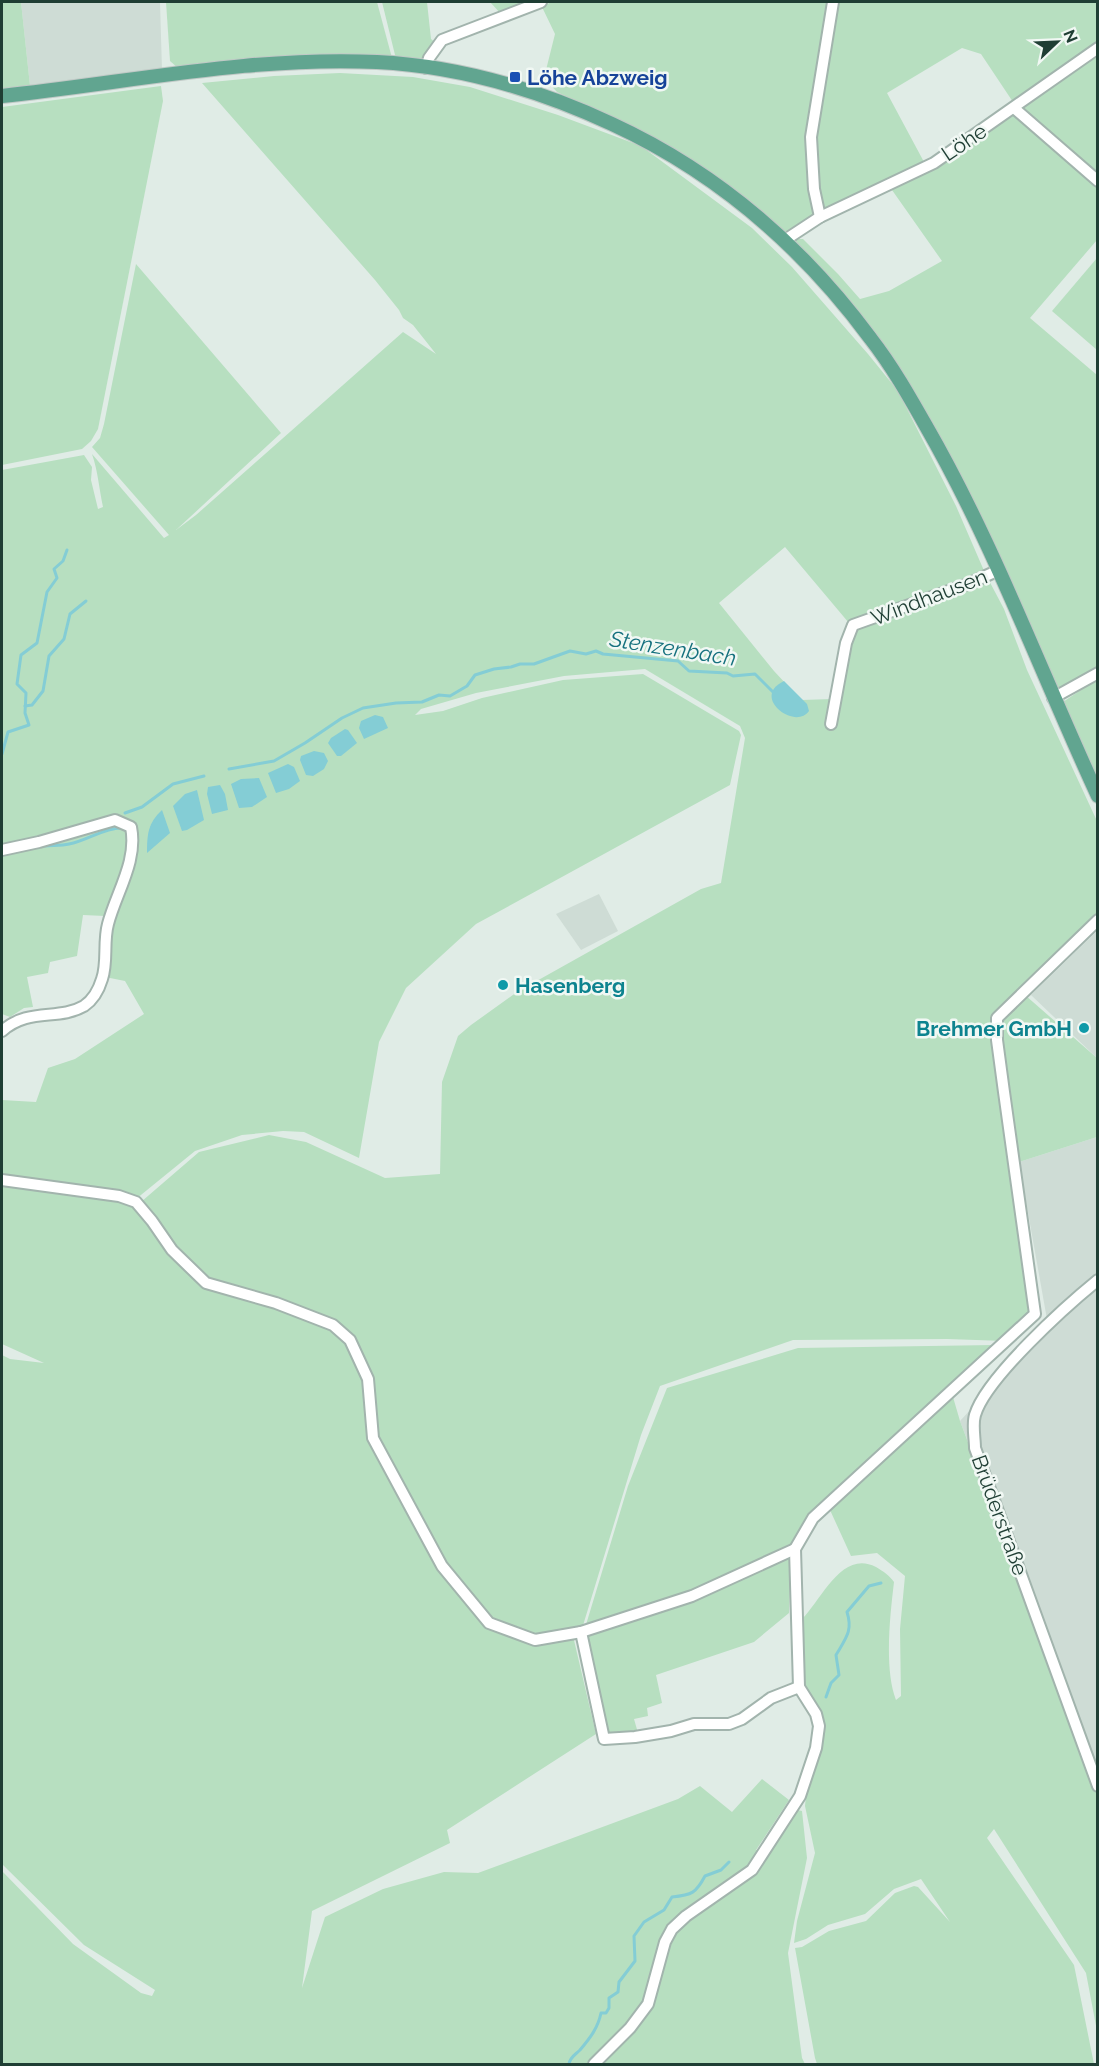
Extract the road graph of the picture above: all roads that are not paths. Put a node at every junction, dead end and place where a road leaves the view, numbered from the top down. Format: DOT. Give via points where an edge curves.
graph roads {
  1 [pos="541,2"];
  2 [pos="833,2"];
  3 [pos="1098,48"];
  4 [pos="426,68"];
  5 [pos="2,96"];
  6 [pos="1014,108"];
  7 [pos="1098,181"];
  8 [pos="820,218"];
  9 [pos="784,240"];
  10 [pos="999,570"];
  11 [pos="1098,673"];
  12 [pos="1053,698"];
  13 [pos="831,724"];
  14 [pos="1098,796"];
  15 [pos="2,848"];
  16 [pos="1098,920"];
  17 [pos="2,1031"];
  18 [pos="2,1180"];
  19 [pos="1098,1280"];
  20 [pos="795,1550"];
  21 [pos="581,1632"];
  22 [pos="799,1687"];
  23 [pos="1098,1786"];
  24 [pos="594,2064"];
  1 -- 4 [label="street" via="442,40"];
  2 -- 8 [label="street" via="811,137"];
  3 -- 6 [label="street, Löhe"];
  4 -- 5 [label="main road" via="377,62 296,62 166,74"];
  4 -- 9 [label="main road" via="522,89 580,109 642,138 699,172"];
  6 -- 7 [label="street"];
  6 -- 8 [label="street, Löhe" via="934,163"];
  8 -- 9 [label="street, Löhe"];
  9 -- 10 [label="main road" via="830,287 905,388 947,462"];
  10 -- 12 [label="main road"];
  10 -- 13 [label="street, Windhausen" via="854,625 846,643"];
  11 -- 12 [label="street"];
  12 -- 14 [label="main road"];
  15 -- 17 [label="street" via="39,842 115,820 131,826 133,836 125,877 107,926 103,978 95,994 84,1005 15,1021"];
  16 -- 20 [label="street" via="997,1018 1035,1314 813,1518"];
  18 -- 21 [label="street" via="119,1196 136,1202 172,1250 206,1283 333,1325 351,1340 359,1357 368,1379 373,1438 441,1566 489,1623 535,1640"];
  19 -- 23 [label="street, Brüderstraße" via="992,1384 975,1416 975,1448"];
  20 -- 21 [label="street" via="692,1596"];
  20 -- 22 [label="street"];
  21 -- 22 [label="street" via="604,1739 635,1737 694,1724 729,1724 771,1698"];
  22 -- 24 [label="street" via="819,1726 800,1796 752,1870 672,1929 648,2004"];
}
